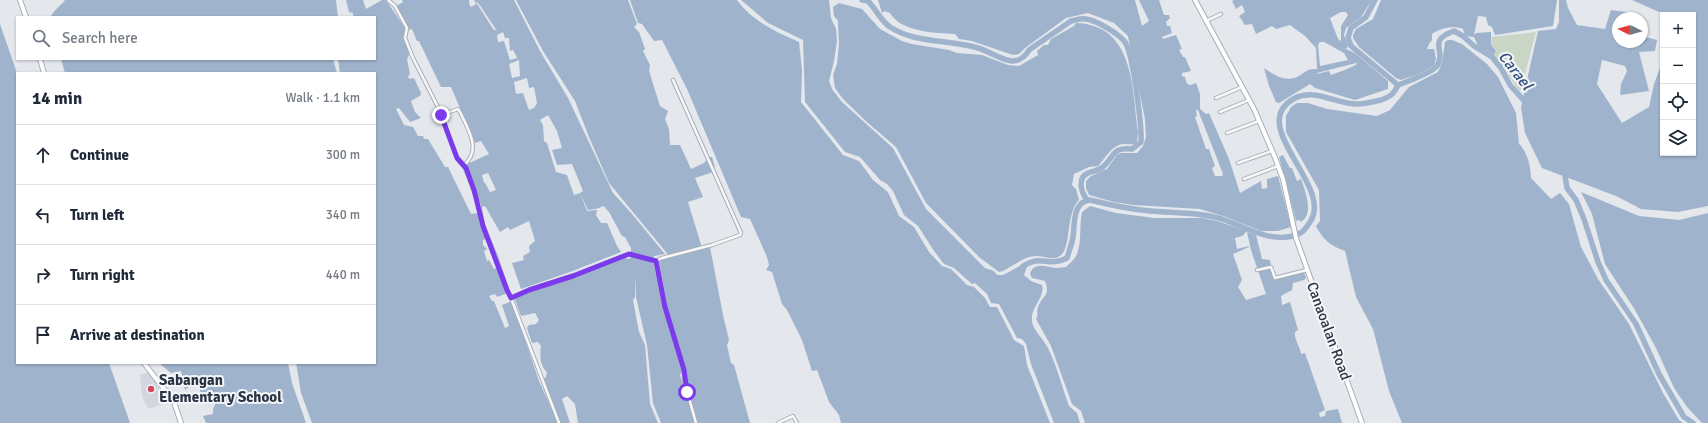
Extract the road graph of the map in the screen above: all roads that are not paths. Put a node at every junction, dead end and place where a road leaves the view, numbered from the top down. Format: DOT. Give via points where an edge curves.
graph roads {
  1 [pos="20,0"];
  2 [pos="388,0"];
  3 [pos="1195,0"];
  4 [pos="1221,14"];
  5 [pos="26,16"];
  6 [pos="1206,21"];
  7 [pos="40,60"];
  8 [pos="44,72"];
  9 [pos="673,80"];
  10 [pos="1242,87"];
  11 [pos="1216,98"];
  12 [pos="1249,100"];
  13 [pos="1220,112"];
  14 [pos="441,115"];
  15 [pos="1259,121"];
  16 [pos="1227,133"];
  17 [pos="1272,151"];
  18 [pos="1238,163"];
  19 [pos="464,165"];
  20 [pos="1278,166"];
  21 [pos="1244,179"];
  22 [pos="655,261"];
  23 [pos="1257,270"];
  24 [pos="1307,270"];
  25 [pos="511,298"];
  26 [pos="145,364"];
  27 [pos="181,423"];
  28 [pos="559,423"];
  29 [pos="696,423"];
  30 [pos="778,423"];
  31 [pos="797,423"];
  32 [pos="1362,423"];
  1 -- 5 [label="street"];
  2 -- 14 [label="street" via="395,6 407,28 405,37 408,45"];
  3 -- 6 [label="street, Canaoalan Road"];
  4 -- 6 [label="street"];
  6 -- 10 [label="street, Canaoalan Road"];
  7 -- 8 [label="street"];
  9 -- 22 [label="street" via="741,233 712,245"];
  10 -- 11 [label="street"];
  10 -- 12 [label="street, Canaoalan Road"];
  12 -- 13 [label="street"];
  12 -- 15 [label="street, Canaoalan Road"];
  14 -- 19 [label="street" via="457,158"];
  14 -- 19 [label="street" via="458,110 460,112 474,149 469,161"];
  15 -- 16 [label="street"];
  15 -- 17 [label="street, Canaoalan Road"];
  17 -- 18 [label="street"];
  17 -- 20 [label="street, Canaoalan Road"];
  19 -- 25 [label="street" via="479,204 483,226"];
  20 -- 21 [label="street"];
  20 -- 24 [label="street, Canaoalan Road" via="1294,231"];
  22 -- 25 [label="street" via="630,254"];
  22 -- 29 [label="street"];
  23 -- 24 [label="street" via="1271,267 1275,278"];
  24 -- 32 [label="street, Canaoalan Road"];
  25 -- 28 [label="street"];
  26 -- 27 [label="street" via="174,402"];
  30 -- 31 [label="street" via="793,416"];
}
